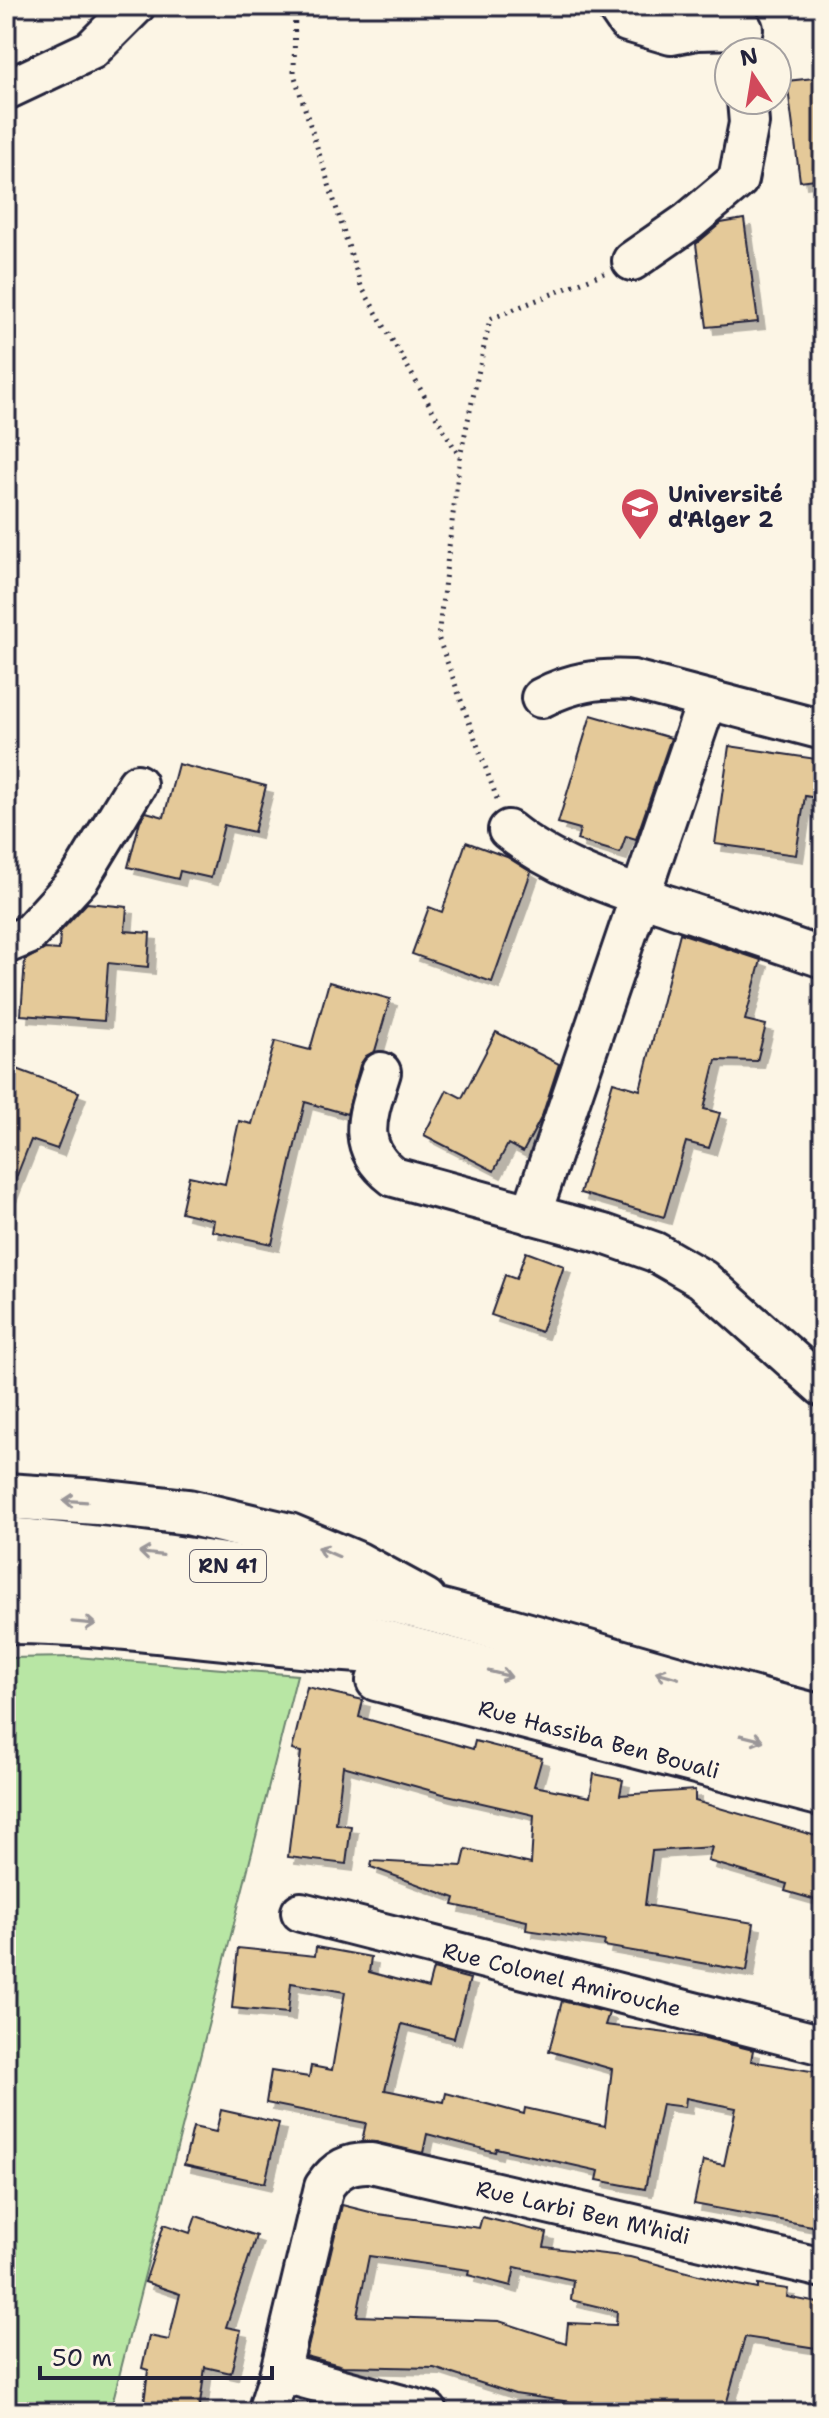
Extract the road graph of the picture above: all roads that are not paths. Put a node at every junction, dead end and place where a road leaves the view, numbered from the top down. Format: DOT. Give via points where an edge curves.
graph roads {
  1 [pos="135,6"];
  2 [pos="616,6"];
  3 [pos="741,29"];
  4 [pos="6,90"];
  5 [pos="748,116"];
  6 [pos="632,261"];
  7 [pos="541,698"];
  8 [pos="707,700"];
  9 [pos="823,730"];
  10 [pos="137,784"];
  11 [pos="508,830"];
  12 [pos="640,895"];
  13 [pos="6,944"];
  14 [pos="820,948"];
  15 [pos="381,1072"];
  16 [pos="531,1215"];
  17 [pos="823,1387"];
  18 [pos="6,1496"];
  19 [pos="6,1540"];
  20 [pos="6,1582"];
  21 [pos="447,1613"];
  22 [pos="6,1621"];
  23 [pos="424,1654"];
  24 [pos="376,1681"];
  25 [pos="823,1718"];
  26 [pos="823,1756"];
  27 [pos="823,1797"];
  28 [pos="301,1912"];
  29 [pos="823,2045"];
  30 [pos="823,2268"];
  31 [pos="280,2372"];
  32 [pos="267,2412"];
  33 [pos="428,2412"];
  1 -- 4 [label="street" via="91,50"];
  2 -- 3 [label="street" via="627,22 671,35"];
  5 -- 6 [label="street" via="738,180"];
  7 -- 8 [label="street" via="572,685 608,679 633,680"];
  8 -- 9 [label="street"];
  8 -- 12 [label="street"];
  10 -- 13 [label="street" via="80,878 28,935"];
  11 -- 12 [label="street" via="542,855"];
  12 -- 14 [label="street"];
  12 -- 16 [label="street"];
  15 -- 16 [label="street" via="366,1126 367,1141 382,1168 409,1183"];
  16 -- 17 [label="street" via="631,1241 679,1265"];
  21 -- 18 [label="main road, one-way" via="356,1564 289,1536 188,1512"];
  21 -- 19 [label="main road, RN 41, one-way" via="189,1559"];
  20 -- 23 [label="main road, RN 41" via="219,1604"];
  25 -- 21 [label="main road, RN 41, one-way"];
  22 -- 23 [label="main road, one-way" via="64,1621"];
  23 -- 26 [label="main road, RN 41, one-way"];
  24 -- 27 [label="street, Rue Hassiba Ben Bouali"];
  28 -- 29 [label="street, Rue Colonel Amirouche"];
  30 -- 31 [label="street, Rue Larbi Ben M'hidi" via="357,2162 331,2176 324,2187"];
  31 -- 32 [label="street"];
  31 -- 33 [label="street"];
}
